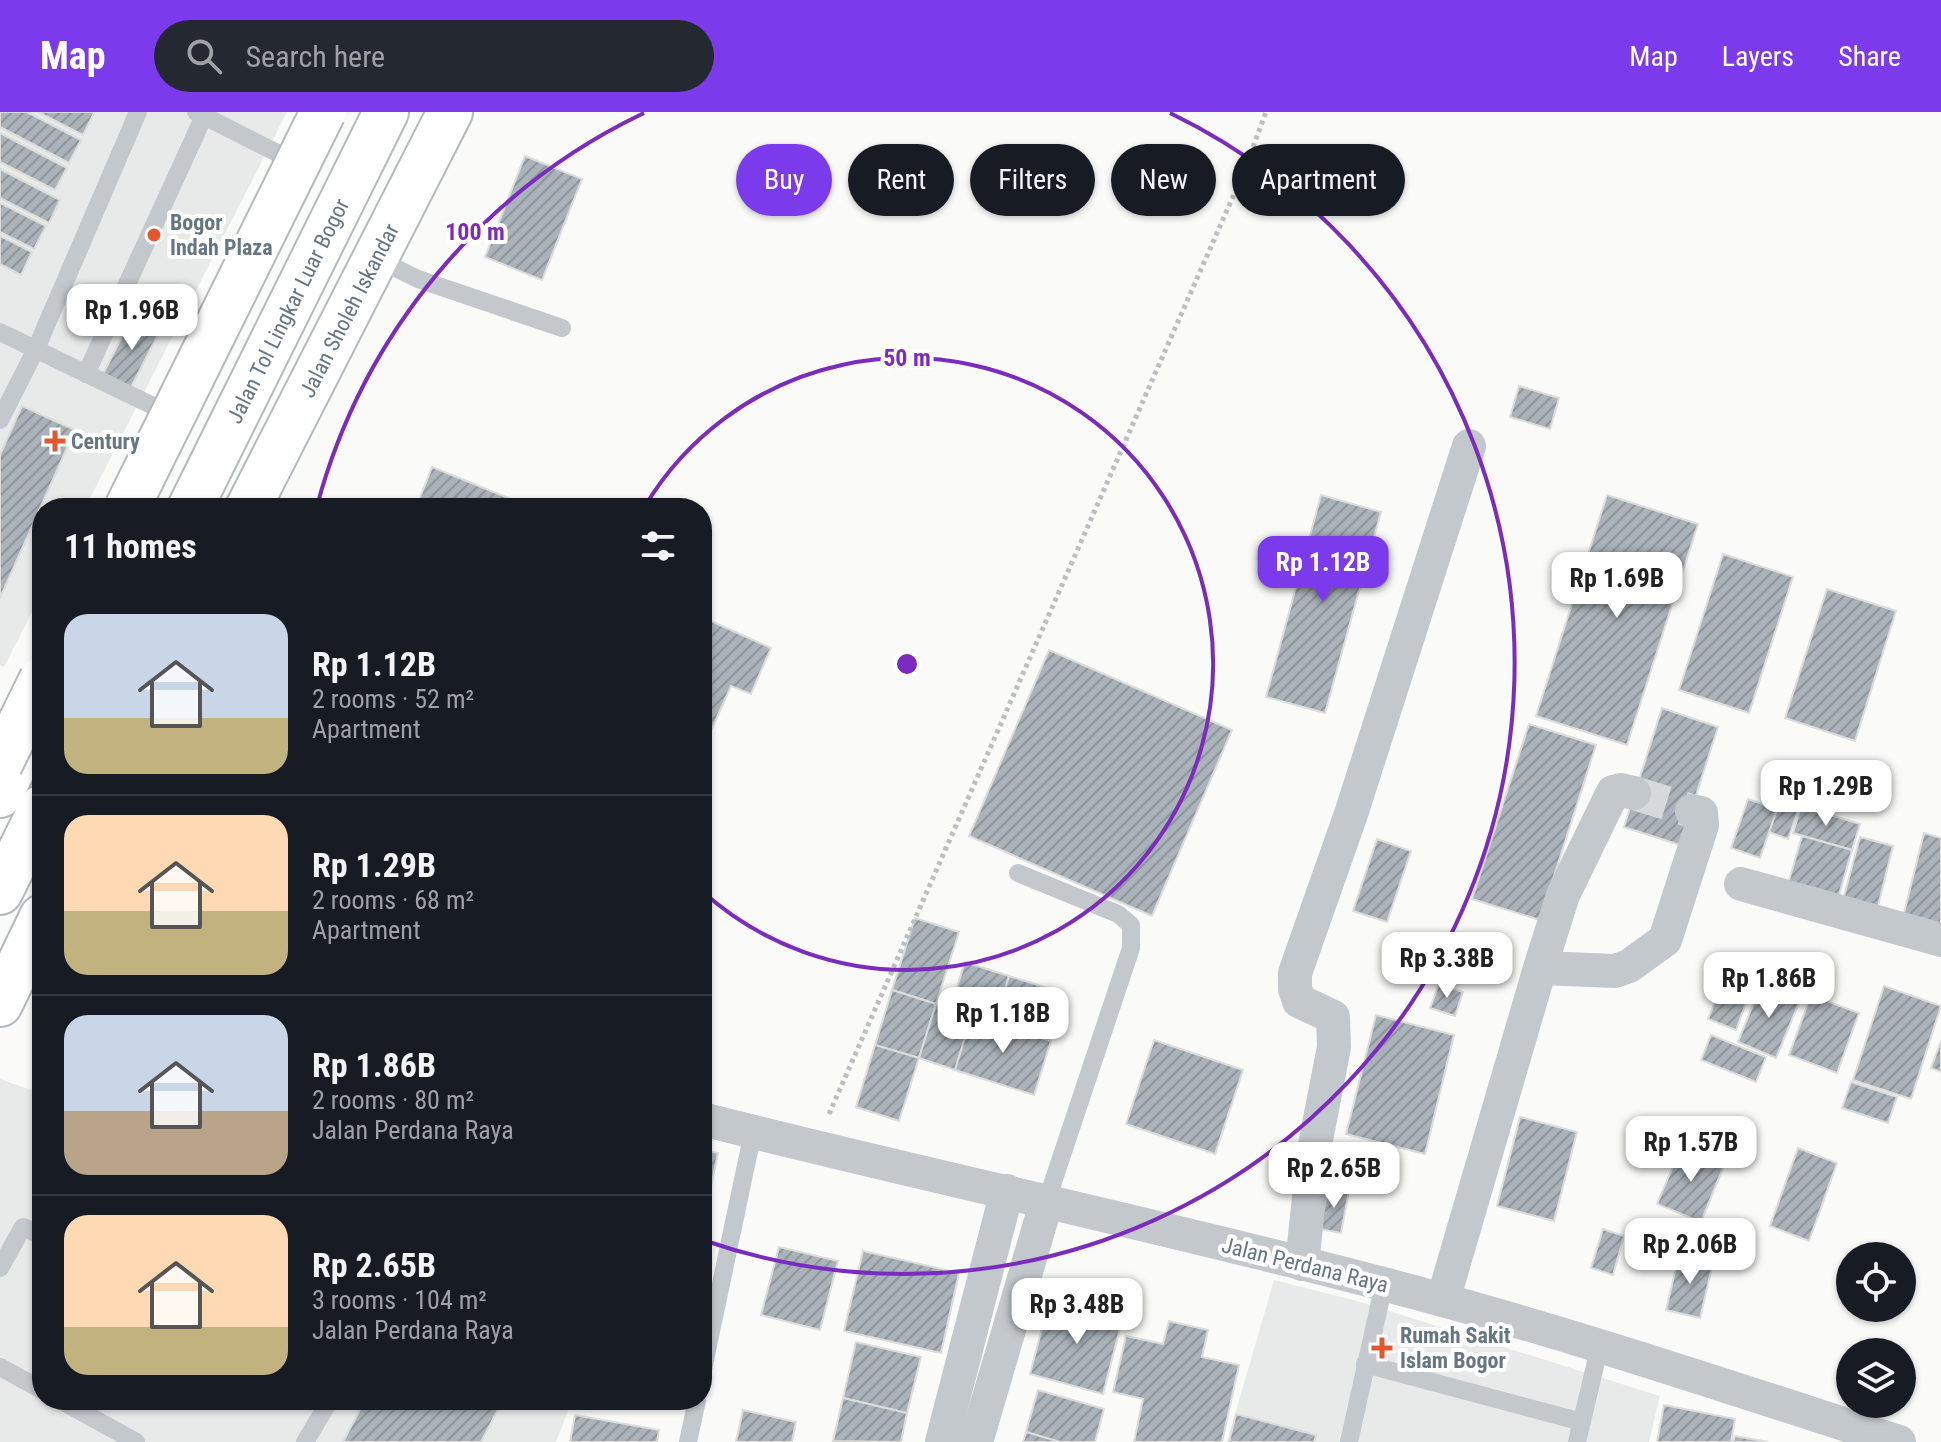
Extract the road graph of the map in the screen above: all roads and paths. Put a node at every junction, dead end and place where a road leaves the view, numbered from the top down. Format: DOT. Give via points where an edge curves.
graph roads {
  1 [pos="138,112"];
  2 [pos="323,112"];
  3 [pos="338,112"];
  4 [pos="386,112"];
  5 [pos="450,112"];
  6 [pos="1266,112"];
  7 [pos="200,114"];
  8 [pos="309,169"];
  9 [pos="375,258"];
  10 [pos="562,328"];
  11 [pos="0,332"];
  12 [pos="36,349"];
  13 [pos="86,374"];
  14 [pos="0,420"];
  15 [pos="183,420"];
  16 [pos="1469,446"];
  17 [pos="132,498"];
  18 [pos="145,498"];
  19 [pos="195,498"];
  20 [pos="253,498"];
  21 [pos="32,702"];
  22 [pos="32,724"];
  23 [pos="4,767"];
  24 [pos="1634,793"];
  25 [pos="1692,811"];
  26 [pos="32,827"];
  27 [pos="1018,873"];
  28 [pos="1741,884"];
  29 [pos="0,892"];
  30 [pos="32,938"];
  31 [pos="1941,940"];
  32 [pos="1540,968"];
  33 [pos="0,1004"];
  34 [pos="712,1122"];
  35 [pos="753,1132"];
  36 [pos="815,1148"];
  37 [pos="1007,1191"];
  38 [pos="1047,1200"];
  39 [pos="32,1231"];
  40 [pos="1302,1264"];
  41 [pos="0,1268"];
  42 [pos="1384,1284"];
  43 [pos="1443,1300"];
  44 [pos="712,1327"];
  45 [pos="1600,1345"];
  46 [pos="1365,1364"];
  47 [pos="0,1367"];
  48 [pos="32,1385"];
  49 [pos="78,1410"];
  50 [pos="324,1410"];
  51 [pos="695,1410"];
  52 [pos="1582,1422"];
  53 [pos="136,1442"];
  54 [pos="305,1442"];
  55 [pos="688,1442"];
  56 [pos="942,1442"];
  57 [pos="976,1442"];
  58 [pos="1349,1442"];
  59 [pos="1577,1442"];
  60 [pos="1899,1442"];
  1 -- 12 [label="lane"];
  2 -- 17 [label="highway, bridge"];
  3 -- 8 [label="highway"];
  4 -- 19 [label="highway, Jalan Tol Lingkar Luar Bogor"];
  5 -- 9 [label="highway, Jalan Sholeh Iskandar"];
  6 -- 36 [label="path"];
  7 -- 8 [label="lane"];
  7 -- 13 [label="lane"];
  8 -- 15 [label="highway"];
  9 -- 10 [label="lane" via="418,279"];
  9 -- 20 [label="highway, Jalan Sholeh Iskandar"];
  11 -- 12 [label="lane"];
  12 -- 13 [label="lane"];
  12 -- 14 [label="lane"];
  13 -- 15 [label="lane"];
  15 -- 18 [label="highway"];
  16 -- 40 [label="street" via="1295,973 1299,1001 1333,1017 1334,1047 1314,1150"];
  21 -- 23 [label="highway, bridge"];
  22 -- 23 [label="highway"];
  24 -- 32 [label="street" via="1613,792 1563,895"];
  25 -- 32 [label="street" via="1701,813 1702,825 1665,940 1615,971"];
  26 -- 29 [label="highway"];
  27 -- 38 [label="lane" via="1118,914 1131,925 1133,938"];
  28 -- 31 [label="street"];
  30 -- 33 [label="highway"];
  32 -- 43 [label="street"];
  34 -- 35 [label="street, Jalan Perdana Raya"];
  35 -- 36 [label="street, Jalan Perdana Raya"];
  35 -- 44 [label="lane"];
  36 -- 37 [label="street, Jalan Perdana Raya"];
  37 -- 38 [label="street, Jalan Perdana Raya"];
  37 -- 56 [label="street"];
  38 -- 40 [label="street, Jalan Perdana Raya"];
  38 -- 57 [label="street"];
  39 -- 41 [label="lane" via="23,1227"];
  40 -- 42 [label="street, Jalan Perdana Raya"];
  42 -- 43 [label="street, Jalan Perdana Raya"];
  42 -- 46 [label="lane"];
  43 -- 45 [label="street, Jalan Perdana Raya"];
  45 -- 52 [label="lane"];
  45 -- 60 [label="street, Jalan Perdana Raya"];
  46 -- 52 [label="lane"];
  46 -- 58 [label="lane"];
  47 -- 48 [label="lane"];
  49 -- 53 [label="lane"];
  50 -- 54 [label="lane"];
  51 -- 55 [label="lane"];
  52 -- 59 [label="lane"];
}
